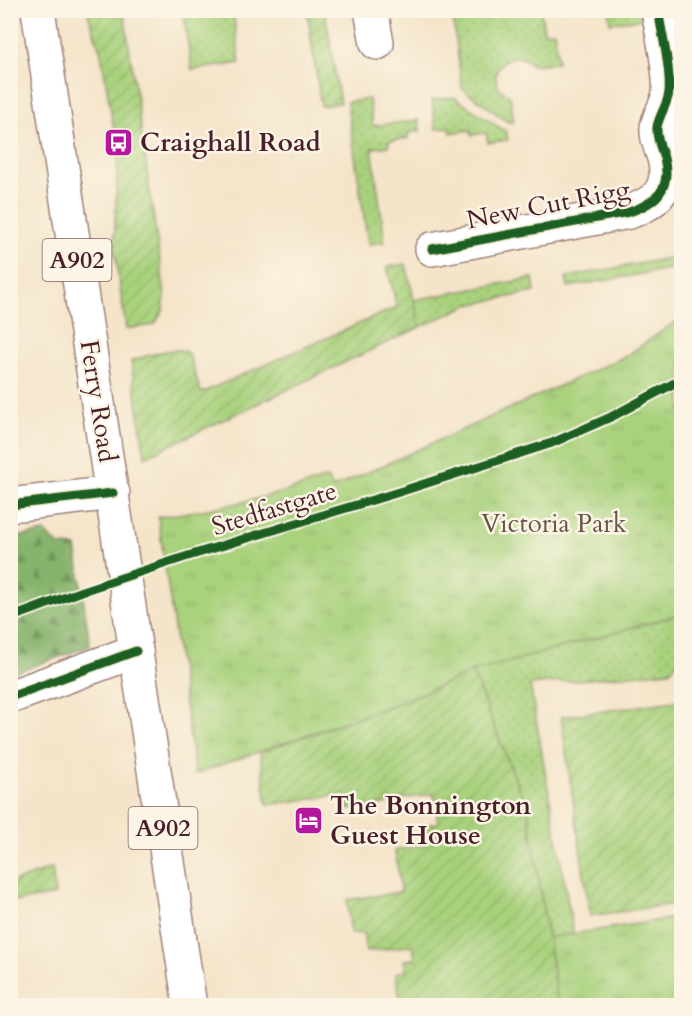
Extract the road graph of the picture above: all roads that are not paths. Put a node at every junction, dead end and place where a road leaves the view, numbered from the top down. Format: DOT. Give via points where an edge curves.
graph roads {
  1 [pos="38,10"];
  2 [pos="371,10"];
  3 [pos="658,10"];
  4 [pos="377,44"];
  5 [pos="432,249"];
  6 [pos="114,501"];
  7 [pos="10,505"];
  8 [pos="136,651"];
  9 [pos="10,697"];
  10 [pos="190,1005"];
  1 -- 6 [label="main road, Ferry Road / A902"];
  2 -- 4 [label="main road"];
  3 -- 5 [label="main road, New Cut Rigg" via="669,83 669,95 657,125 666,168 660,194 648,206 629,212"];
  6 -- 7 [label="main road"];
  6 -- 8 [label="main road, Ferry Road / A902"];
  8 -- 9 [label="main road"];
  8 -- 10 [label="main road, Ferry Road / A902"];
}
